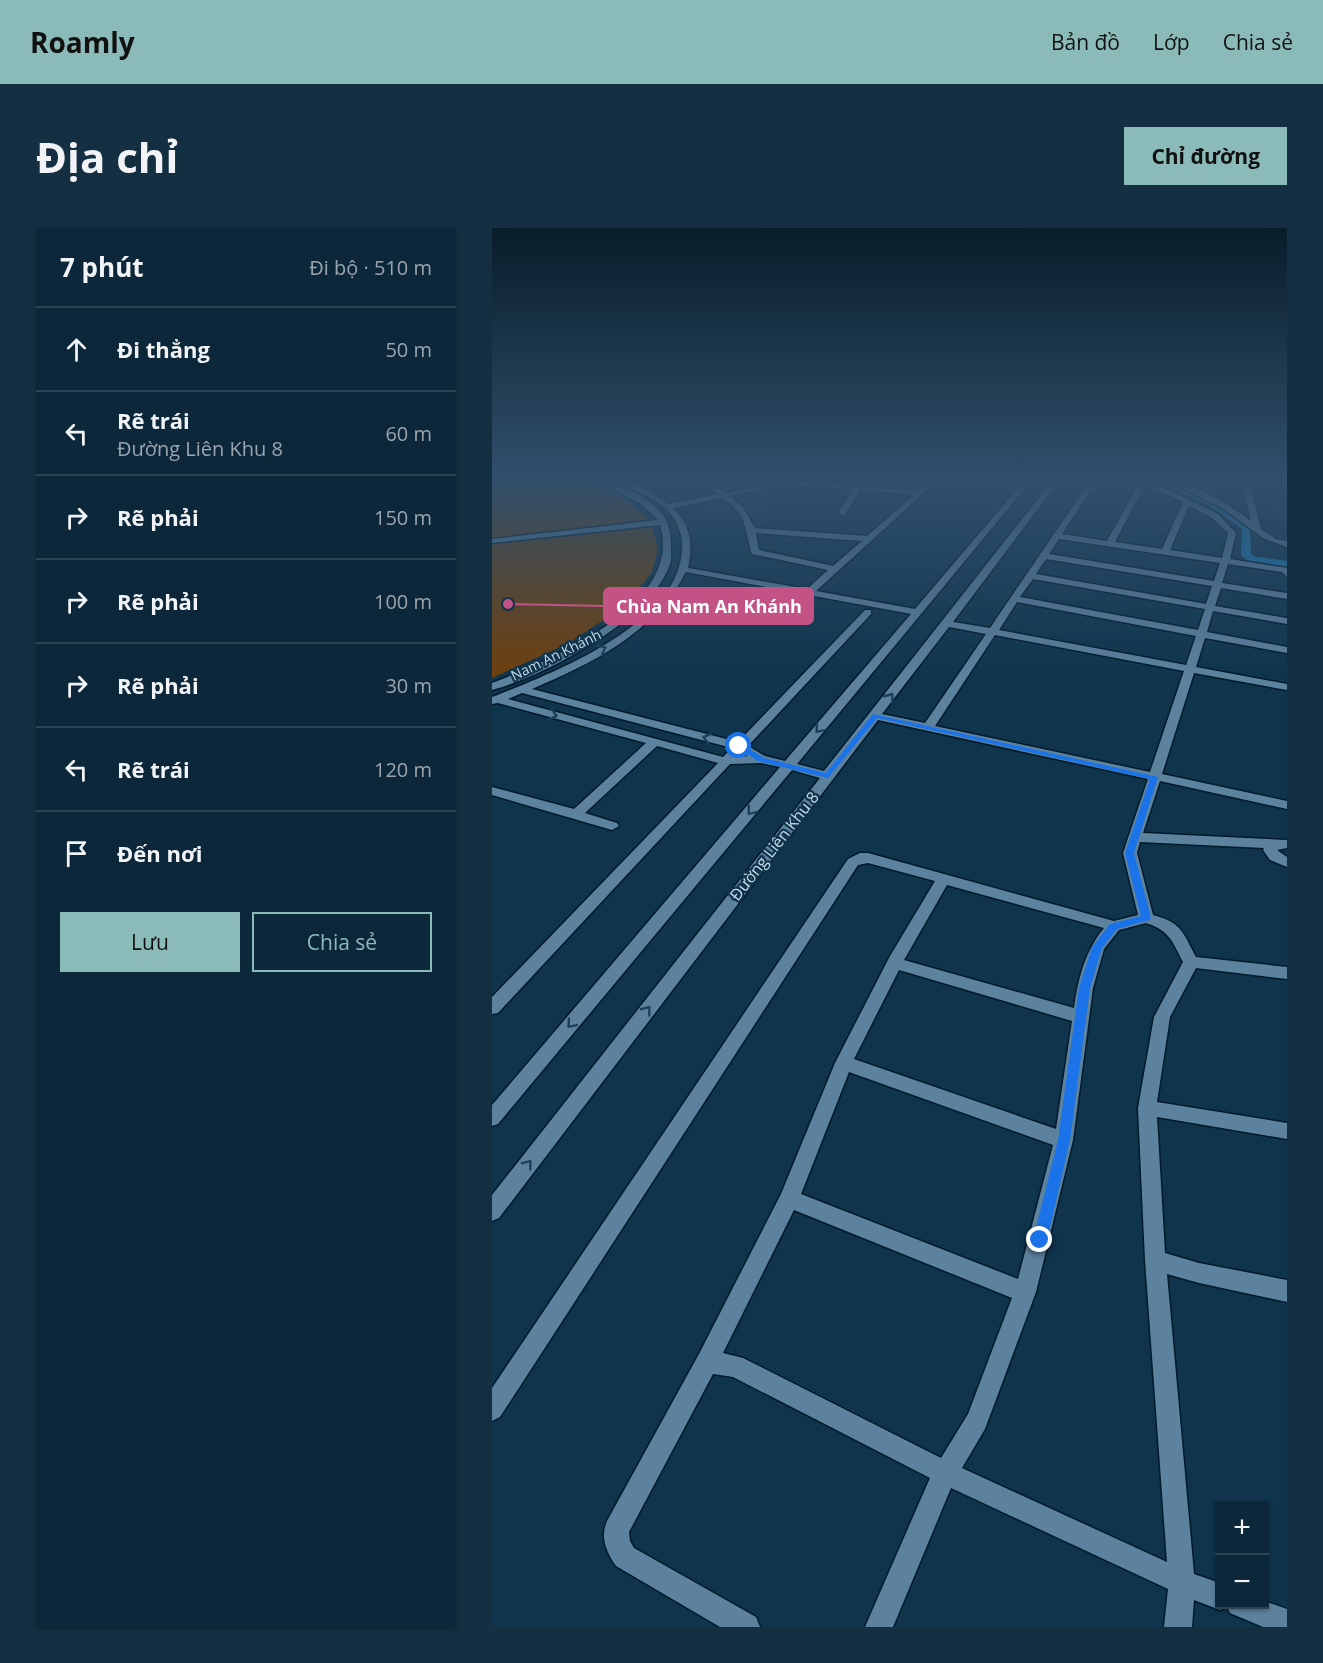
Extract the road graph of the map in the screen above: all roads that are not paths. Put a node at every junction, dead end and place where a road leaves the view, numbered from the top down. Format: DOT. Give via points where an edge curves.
graph roads {
  1 [pos="669,546"];
  2 [pos="688,546"];
  3 [pos="754,546"];
  4 [pos="860,546"];
  5 [pos="973,546"];
  6 [pos="1005,546"];
  7 [pos="1051,546"];
  8 [pos="1130,546"];
  9 [pos="1167,546"];
  10 [pos="1229,546"];
  11 [pos="1165,552"];
  12 [pos="1044,556"];
  13 [pos="1226,561"];
  14 [pos="835,568"];
  15 [pos="682,569"];
  16 [pos="1287,574"];
  17 [pos="1030,576"];
  18 [pos="678,580"];
  19 [pos="1218,584"];
  20 [pos="770,586"];
  21 [pos="761,592"];
  22 [pos="808,593"];
  23 [pos="1287,596"];
  24 [pos="1014,599"];
  25 [pos="1210,607"];
  26 [pos="868,612"];
  27 [pos="914,616"];
  28 [pos="1287,621"];
  29 [pos="945,623"];
  30 [pos="610,628"];
  31 [pos="993,631"];
  32 [pos="631,632"];
  33 [pos="1202,634"];
  34 [pos="1287,650"];
  35 [pos="1190,669"];
  36 [pos="492,687"];
  37 [pos="1287,687"];
  38 [pos="520,689"];
  39 [pos="542,695"];
  40 [pos="495,700"];
  41 [pos="525,706"];
  42 [pos="617,714"];
  43 [pos="875,716"];
  44 [pos="600,728"];
  45 [pos="928,728"];
  46 [pos="654,742"];
  47 [pos="739,746"];
  48 [pos="761,759"];
  49 [pos="725,761"];
  50 [pos="789,766"];
  51 [pos="828,776"];
  52 [pos="1154,777"];
  53 [pos="492,791"];
  54 [pos="1287,805"];
  55 [pos="576,814"];
  56 [pos="612,825"];
  57 [pos="1135,837"];
  58 [pos="1280,844"];
  59 [pos="1287,862"];
  60 [pos="943,879"];
  61 [pos="1146,918"];
  62 [pos="1114,926"];
  63 [pos="1191,962"];
  64 [pos="895,963"];
  65 [pos="1287,974"];
  66 [pos="492,1008"];
  67 [pos="1082,1017"];
  68 [pos="844,1063"];
  69 [pos="1147,1108"];
  70 [pos="492,1118"];
  71 [pos="1287,1131"];
  72 [pos="1064,1140"];
  73 [pos="789,1199"];
  74 [pos="493,1211"];
  75 [pos="1155,1260"];
  76 [pos="1287,1290"];
  77 [pos="1025,1292"];
  78 [pos="707,1362"];
  79 [pos="492,1409"];
  80 [pos="945,1473"];
  81 [pos="1182,1582"];
  82 [pos="1215,1595"];
  83 [pos="1250,1609"];
  84 [pos="1287,1623"];
  85 [pos="746,1627"];
  86 [pos="879,1627"];
  87 [pos="1178,1627"];
  1 -- 30 [label="street, Nam An Khánh" via="666,567 652,590"];
  2 -- 15 [label="street, Nam An Khánh"];
  3 -- 14 [label="street" via="754,552"];
  4 -- 14 [label="street"];
  5 -- 27 [label="street"];
  6 -- 29 [label="street, Đường Liên Khu 8"];
  7 -- 12 [label="street"];
  8 -- 11 [label="street"];
  9 -- 11 [label="street"];
  10 -- 13 [label="street"];
  11 -- 13 [label="street"];
  12 -- 17 [label="street"];
  12 -- 19 [label="street"];
  13 -- 16 [label="street" via="1286,570"];
  13 -- 19 [label="street"];
  14 -- 22 [label="street"];
  15 -- 18 [label="street, Nam An Khánh"];
  15 -- 20 [label="street"];
  17 -- 24 [label="street"];
  17 -- 25 [label="street"];
  18 -- 21 [label="street"];
  18 -- 32 [label="street, Nam An Khánh" via="662,603"];
  19 -- 23 [label="street"];
  19 -- 25 [label="street"];
  20 -- 21 [label="street"];
  20 -- 22 [label="street"];
  21 -- 26 [label="street"];
  22 -- 27 [label="street"];
  24 -- 31 [label="street"];
  24 -- 33 [label="street"];
  25 -- 28 [label="street"];
  25 -- 33 [label="street"];
  26 -- 27 [label="street"];
  26 -- 47 [label="street"];
  27 -- 50 [label="street, one-way"];
  29 -- 31 [label="street"];
  43 -- 29 [label="street, Đường Liên Khu 8, one-way"];
  30 -- 32 [label="street"];
  30 -- 36 [label="street, Nam An Khánh" via="568,654"];
  31 -- 35 [label="street"];
  31 -- 45 [label="street"];
  38 -- 32 [label="street, Nam An Khánh, one-way"];
  33 -- 34 [label="street"];
  33 -- 35 [label="street"];
  35 -- 37 [label="street"];
  35 -- 52 [label="street"];
  38 -- 39 [label="street"];
  38 -- 40 [label="street, Nam An Khánh"];
  39 -- 41 [label="street"];
  39 -- 42 [label="street"];
  40 -- 41 [label="street"];
  41 -- 44 [label="street, one-way"];
  42 -- 44 [label="street"];
  47 -- 42 [label="street, one-way"];
  43 -- 45 [label="street"];
  43 -- 51 [label="street, Đường Liên Khu 8"];
  44 -- 46 [label="street"];
  45 -- 52 [label="street"];
  46 -- 49 [label="street"];
  46 -- 55 [label="street"];
  47 -- 48 [label="street"];
  47 -- 49 [label="street"];
  48 -- 49 [label="street"];
  48 -- 50 [label="street"];
  49 -- 66 [label="street"];
  50 -- 51 [label="street"];
  50 -- 70 [label="street, one-way"];
  74 -- 51 [label="street, Đường Liên Khu 8, one-way"];
  52 -- 54 [label="street"];
  52 -- 57 [label="street"];
  53 -- 55 [label="street"];
  55 -- 56 [label="street"];
  57 -- 58 [label="street"];
  57 -- 61 [label="street" via="1130,853"];
  58 -- 59 [label="street" via="1269,850"];
  60 -- 62 [label="street"];
  60 -- 64 [label="street"];
  60 -- 79 [label="street" via="868,858 853,862"];
  61 -- 62 [label="street"];
  61 -- 63 [label="street" via="1166,924 1175,932"];
  62 -- 67 [label="street" via="1097,947 1084,988"];
  63 -- 65 [label="street"];
  63 -- 69 [label="street" via="1162,1017"];
  64 -- 67 [label="street"];
  64 -- 68 [label="street"];
  67 -- 72 [label="street"];
  68 -- 72 [label="street"];
  68 -- 73 [label="street"];
  69 -- 71 [label="street"];
  69 -- 75 [label="street"];
  72 -- 77 [label="street"];
  73 -- 77 [label="street"];
  73 -- 78 [label="street"];
  75 -- 76 [label="street"];
  75 -- 81 [label="street"];
  77 -- 80 [label="street" via="977,1421"];
  78 -- 80 [label="street" via="735,1366"];
  78 -- 85 [label="street" via="616,1530 617,1545 625,1557"];
  80 -- 81 [label="street"];
  80 -- 86 [label="street"];
  81 -- 82 [label="street"];
  81 -- 87 [label="street"];
  83 -- 84 [label="street"];
}
